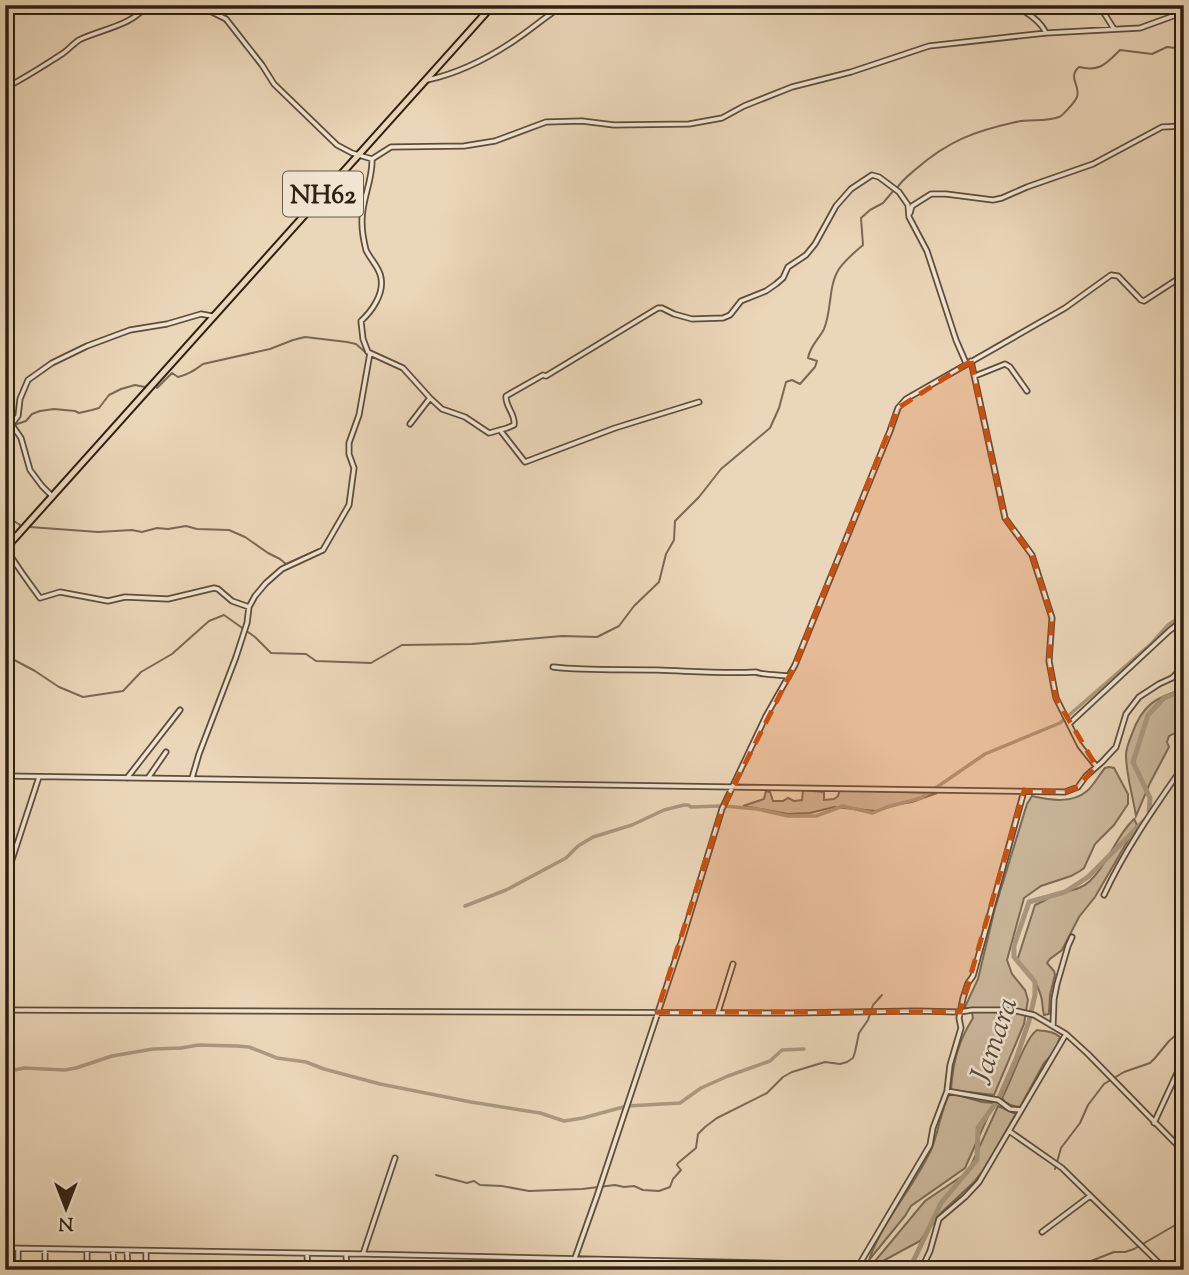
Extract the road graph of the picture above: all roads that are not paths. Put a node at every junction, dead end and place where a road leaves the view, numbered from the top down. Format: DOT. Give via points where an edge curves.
graph roads {
  1 [pos="146,5"];
  2 [pos="198,5"];
  3 [pos="493,5"];
  4 [pos="564,5"];
  5 [pos="1014,5"];
  6 [pos="1099,5"];
  7 [pos="1184,12"];
  8 [pos="1114,29"];
  9 [pos="1046,33"];
  10 [pos="427,80"];
  11 [pos="5,88"];
  12 [pos="1184,126"];
  13 [pos="358,154"];
  14 [pos="372,159"];
  15 [pos="909,217"];
  16 [pos="1184,275"];
  17 [pos="215,316"];
  18 [pos="370,352"];
  19 [pos="968,362"];
  20 [pos="975,376"];
  21 [pos="1027,391"];
  22 [pos="430,398"];
  23 [pos="699,402"];
  24 [pos="5,415"];
  25 [pos="410,424"];
  26 [pos="13,425"];
  27 [pos="500,430"];
  28 [pos="52,496"];
  29 [pos="5,548"];
  30 [pos="249,607"];
  31 [pos="1183,620"];
  32 [pos="1184,666"];
  33 [pos="553,667"];
  34 [pos="789,676"];
  35 [pos="180,710"];
  36 [pos="1069,724"];
  37 [pos="166,752"];
  38 [pos="1184,765"];
  39 [pos="1096,766"];
  40 [pos="5,776"];
  41 [pos="39,777"];
  42 [pos="127,778"];
  43 [pos="148,778"];
  44 [pos="192,778"];
  45 [pos="731,787"];
  46 [pos="1024,791"];
  47 [pos="5,881"];
  48 [pos="1104,895"];
  49 [pos="1072,937"];
  50 [pos="733,964"];
  51 [pos="5,1010"];
  52 [pos="657,1012"];
  53 [pos="718,1012"];
  54 [pos="960,1012"];
  55 [pos="1053,1026"];
  56 [pos="1066,1034"];
  57 [pos="1184,1058"];
  58 [pos="947,1091"];
  59 [pos="1021,1110"];
  60 [pos="1154,1123"];
  61 [pos="1009,1131"];
  62 [pos="1184,1152"];
  63 [pos="395,1158"];
  64 [pos="1090,1196"];
  65 [pos="1042,1232"];
  66 [pos="5,1248"];
  67 [pos="18,1249"];
  68 [pos="45,1249"];
  69 [pos="87,1250"];
  70 [pos="113,1251"];
  71 [pos="127,1251"];
  72 [pos="146,1251"];
  73 [pos="307,1254"];
  74 [pos="346,1254"];
  75 [pos="363,1254"];
  76 [pos="575,1258"];
  77 [pos="859,1265"];
  78 [pos="18,1270"];
  79 [pos="45,1270"];
  80 [pos="87,1270"];
  81 [pos="114,1270"];
  82 [pos="128,1270"];
  83 [pos="146,1270"];
  84 [pos="308,1270"];
  85 [pos="347,1270"];
  86 [pos="573,1270"];
  87 [pos="874,1270"];
  88 [pos="921,1270"];
  89 [pos="1166,1270"];
  1 -- 11 [label="street" via="141,13 78,41"];
  2 -- 13 [label="street" via="226,19 274,85 337,145"];
  3 -- 10 [label="main road, NH62"];
  4 -- 10 [label="street" via="481,61"];
  5 -- 9 [label="street"];
  6 -- 8 [label="street"];
  7 -- 8 [label="street" via="1140,28"];
  8 -- 9 [label="street"];
  9 -- 14 [label="street" via="929,46 792,87 722,118 689,124 547,122 495,141 391,147"];
  10 -- 13 [label="main road, NH62"];
  12 -- 15 [label="street" via="1162,127 1093,164 1002,198 931,194 912,206"];
  13 -- 14 [label="street"];
  13 -- 17 [label="main road, NH62"];
  14 -- 18 [label="street" via="362,225 366,249 382,277 374,304 361,321"];
  15 -- 19 [label="street"];
  15 -- 27 [label="street" via="900,192 879,177 868,176 835,206 806,255 766,291 741,300 723,317 692,319 658,308 506,396 515,420 514,425"];
  16 -- 19 [label="street" via="1144,301 1118,276 1111,275 1065,308"];
  17 -- 26 [label="street" via="201,314 130,330 61,358 24,385"];
  17 -- 28 [label="main road, NH62"];
  18 -- 22 [label="street" via="403,368"];
  18 -- 30 [label="street" via="349,443 354,468 349,505 323,550 282,569"];
  19 -- 20 [label="street"];
  19 -- 34 [label="street" via="898,408"];
  20 -- 21 [label="street" via="1005,364"];
  20 -- 36 [label="street" via="1005,518 1032,555 1052,618 1052,683"];
  22 -- 25 [label="street"];
  22 -- 27 [label="street" via="489,433"];
  23 -- 27 [label="street" via="525,462"];
  24 -- 26 [label="street"];
  26 -- 28 [label="street" via="30,470"];
  28 -- 29 [label="main road, NH62"];
  29 -- 30 [label="street" via="40,598 60,592 108,601 168,599 214,588"];
  30 -- 44 [label="street"];
  31 -- 36 [label="street"];
  32 -- 39 [label="street" via="1134,703 1116,747"];
  33 -- 34 [label="street"];
  34 -- 45 [label="street"];
  35 -- 42 [label="street"];
  36 -- 39 [label="street"];
  37 -- 43 [label="street"];
  38 -- 48 [label="street" via="1147,818"];
  39 -- 46 [label="street" via="1078,787 1065,792"];
  40 -- 41 [label="street"];
  41 -- 42 [label="street"];
  41 -- 47 [label="street"];
  42 -- 43 [label="street"];
  43 -- 44 [label="street"];
  44 -- 45 [label="street"];
  45 -- 46 [label="street"];
  45 -- 52 [label="street"];
  46 -- 54 [label="street"];
  49 -- 55 [label="street" via="1057,984"];
  50 -- 53 [label="street"];
  51 -- 52 [label="street"];
  52 -- 53 [label="street"];
  52 -- 76 [label="street"];
  53 -- 54 [label="street"];
  54 -- 55 [label="street" via="1012,1010"];
  54 -- 58 [label="street" via="961,1028"];
  55 -- 56 [label="street"];
  56 -- 59 [label="street"];
  56 -- 60 [label="street"];
  57 -- 60 [label="street"];
  58 -- 59 [label="street" via="998,1100"];
  58 -- 77 [label="street" via="930,1145"];
  59 -- 61 [label="street"];
  60 -- 62 [label="street"];
  61 -- 64 [label="street" via="1062,1168"];
  61 -- 88 [label="street" via="979,1182 939,1219"];
  63 -- 75 [label="street"];
  64 -- 65 [label="street"];
  64 -- 89 [label="street"];
  66 -- 67 [label="street"];
  67 -- 68 [label="street"];
  67 -- 78 [label="street"];
  68 -- 69 [label="street"];
  68 -- 79 [label="street"];
  69 -- 70 [label="street"];
  69 -- 80 [label="street"];
  70 -- 71 [label="street"];
  70 -- 81 [label="street"];
  71 -- 72 [label="street"];
  71 -- 82 [label="street"];
  72 -- 73 [label="street"];
  72 -- 83 [label="street"];
  73 -- 74 [label="street"];
  73 -- 84 [label="street"];
  74 -- 75 [label="street"];
  74 -- 85 [label="street"];
  75 -- 76 [label="street"];
  76 -- 77 [label="street"];
  76 -- 86 [label="street"];
  77 -- 87 [label="street"];
}
